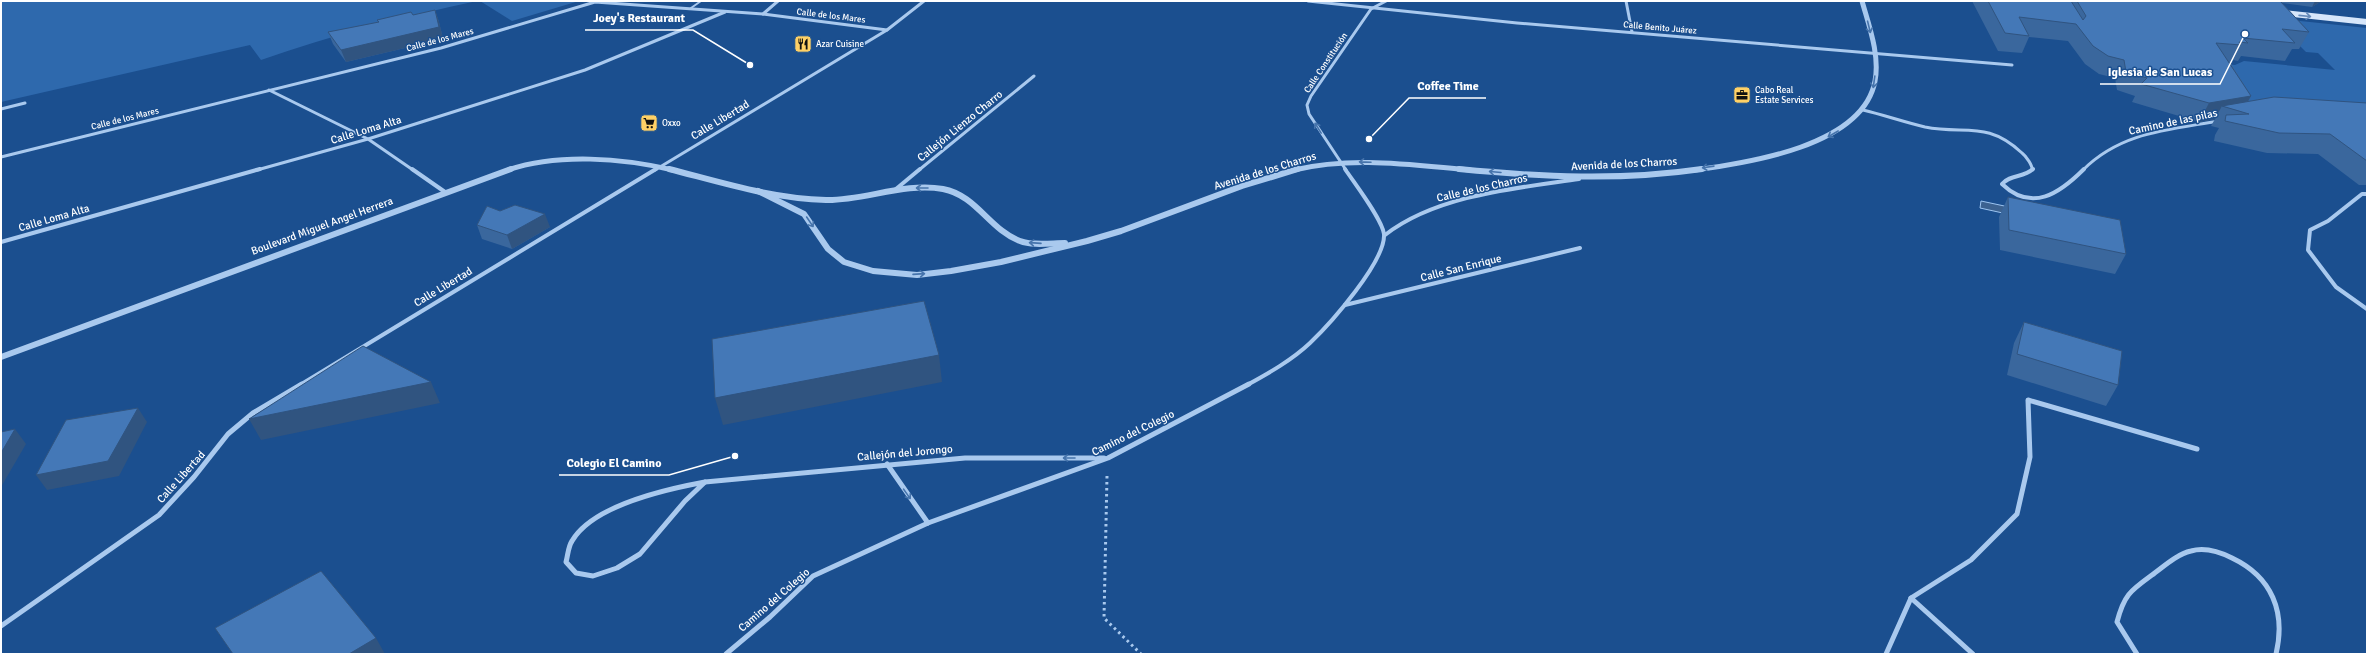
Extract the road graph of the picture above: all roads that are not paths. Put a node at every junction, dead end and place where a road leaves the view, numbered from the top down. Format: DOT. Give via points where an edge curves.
graph roads {
  1 [pos="701,1"];
  2 [pos="778,1"];
  3 [pos="924,1"];
  4 [pos="1308,1"];
  5 [pos="1386,1"];
  6 [pos="1626,1"];
  7 [pos="1862,1"];
  8 [pos="691,8"];
  9 [pos="1371,9"];
  10 [pos="727,11"];
  11 [pos="2278,13"];
  12 [pos="763,14"];
  13 [pos="2367,22"];
  14 [pos="887,30"];
  15 [pos="1632,32"];
  16 [pos="1875,52"];
  17 [pos="2012,65"];
  18 [pos="1034,76"];
  19 [pos="269,90"];
  20 [pos="25,103"];
  21 [pos="1,108"];
  22 [pos="1863,110"];
  23 [pos="2222,120"];
  24 [pos="368,139"];
  25 [pos="1,157"];
  26 [pos="1339,161"];
  27 [pos="660,167"];
  28 [pos="1591,178"];
  29 [pos="896,190"];
  30 [pos="758,191"];
  31 [pos="445,192"];
  32 [pos="2367,194"];
  33 [pos="1384,235"];
  34 [pos="1,242"];
  35 [pos="1074,243"];
  36 [pos="1580,248"];
  37 [pos="1345,305"];
  38 [pos="2367,309"];
  39 [pos="1,357"];
  40 [pos="2197,449"];
  41 [pos="1108,458"];
  42 [pos="887,464"];
  43 [pos="705,482"];
  44 [pos="928,523"];
  45 [pos="1912,598"];
  46 [pos="1,626"];
  47 [pos="726,654"];
  48 [pos="1886,654"];
  49 [pos="1972,654"];
  50 [pos="2137,654"];
  51 [pos="2276,654"];
  1 -- 8 [label="lane"];
  2 -- 12 [label="street"];
  3 -- 14 [label="street, Calle Libertad"];
  4 -- 9 [label="street, Calle Benito Juárez"];
  5 -- 9 [label="street, Calle Constitución"];
  6 -- 15 [label="street"];
  7 -- 16 [label="street, Avenida de los Charros, one-way"];
  8 -- 10 [label="street, Calle de los Mares"];
  8 -- 19 [label="street, Calle de los Mares" via="595,2 441,48"];
  9 -- 15 [label="street, Calle Benito Juárez"];
  26 -- 9 [label="street, Calle Constitución, one-way" via="1309,114 1307,105"];
  10 -- 12 [label="street, Calle de los Mares"];
  10 -- 24 [label="street, Calle Loma Alta" via="585,70"];
  11 -- 13 [label="main road, one-way"];
  12 -- 14 [label="street, Calle de los Mares"];
  14 -- 27 [label="street, Calle Libertad"];
  15 -- 16 [label="street, Calle Benito Juárez"];
  16 -- 17 [label="street, Calle Benito Juárez"];
  16 -- 22 [label="street, Avenida de los Charros, one-way" via="1875,83 1871,97"];
  18 -- 29 [label="street, Callejón Lienzo Charro"];
  19 -- 24 [label="street"];
  19 -- 25 [label="street, Calle de los Mares"];
  20 -- 21 [label="street"];
  22 -- 23 [label="street, Camino de las pilas" via="1927,127 1974,129 2002,136 2025,155 2033,169 2029,173 2006,179 2002,184 2017,193 2040,198 2058,191 2103,152 2121,143 2146,135"];
  22 -- 28 [label="street, Avenida de los Charros, one-way" via="1848,125 1833,134 1786,152 1698,169"];
  24 -- 31 [label="street"];
  24 -- 34 [label="street, Calle Loma Alta"];
  28 -- 26 [label="street, Avenida de los Charros, one-way"];
  26 -- 33 [label="street" via="1382,224"];
  26 -- 35 [label="street, Avenida de los Charros" via="1286,173 1121,230"];
  27 -- 30 [label="street, Avenida de los Charros"];
  27 -- 31 [label="street, Boulevard Miguel Angel Herrera" via="630,162 554,159 529,164"];
  27 -- 46 [label="street, Calle Libertad" via="253,413 228,434 194,477 159,515"];
  28 -- 33 [label="street, Calle de los Charros" via="1541,184 1426,210 1396,225"];
  29 -- 30 [label="street, Avenida de los Charros" via="827,200"];
  35 -- 29 [label="street, Avenida de los Charros, one-way" via="1021,242 1008,235 966,198 944,189"];
  30 -- 35 [label="street, Avenida de los Charros, one-way" via="803,214 824,245 838,259 863,269 904,274 962,269 1027,257"];
  31 -- 39 [label="street, Boulevard Miguel Angel Herrera"];
  32 -- 38 [label="street" via="2362,194 2328,222 2310,230 2308,250 2336,287"];
  33 -- 37 [label="street, Camino del Colegio" via="1373,266"];
  36 -- 37 [label="street, Calle San Enrique"];
  37 -- 41 [label="street, Camino del Colegio" via="1310,343 1275,370"];
  40 -- 45 [label="street" via="2028,400 2030,457 2017,514 1972,560"];
  41 -- 42 [label="street, Callejón del Jorongo, one-way" via="965,458"];
  41 -- 44 [label="street, Camino del Colegio"];
  42 -- 43 [label="street, Callejón del Jorongo"];
  42 -- 44 [label="street, one-way"];
  43 -- 43 [label="street, Callejón del Jorongo" via="640,554 617,568 593,576 576,573 566,562 572,540 590,523 644,496"];
  44 -- 47 [label="street, Camino del Colegio" via="813,576"];
  45 -- 48 [label="street"];
  45 -- 49 [label="street"];
  50 -- 51 [label="street" via="2117,622 2124,598 2164,567 2190,551 2214,550 2236,559 2259,576 2274,596 2281,635"];
}
